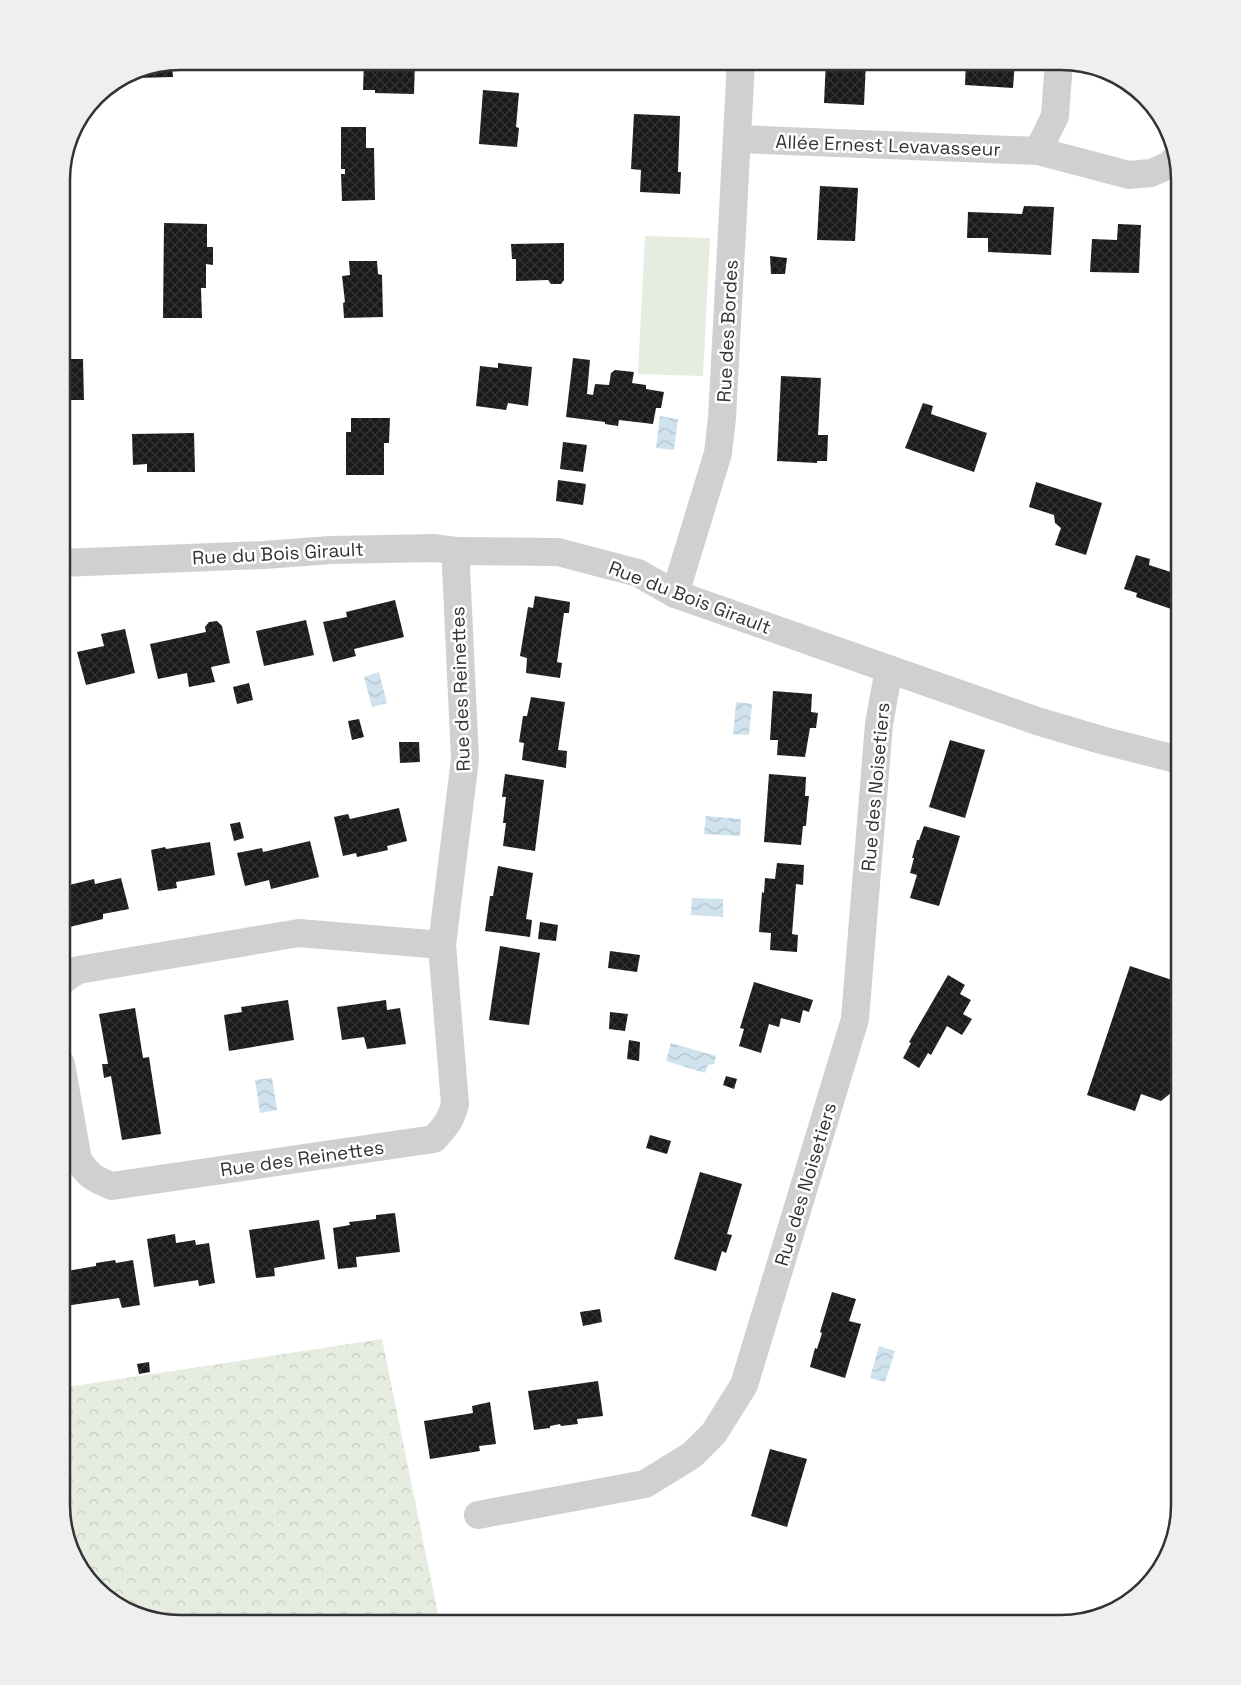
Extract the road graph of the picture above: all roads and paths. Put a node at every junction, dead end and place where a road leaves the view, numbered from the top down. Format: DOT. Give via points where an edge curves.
graph roads {
  1 [pos="741,70"];
  2 [pos="1058,70"];
  3 [pos="737,139"];
  4 [pos="1038,151"];
  5 [pos="1170,165"];
  6 [pos="457,551"];
  7 [pos="70,563"];
  8 [pos="675,594"];
  9 [pos="889,669"];
  10 [pos="1171,758"];
  11 [pos="442,945"];
  12 [pos="70,974"];
  13 [pos="70,1115"];
  14 [pos="478,1515"];
  1 -- 3 [label="street, Rue des Bordes"];
  2 -- 4 [label="street" via="1055,116"];
  3 -- 4 [label="street, Allée Ernest Levavasseur"];
  3 -- 8 [label="street, Rue des Bordes" via="718,452"];
  4 -- 5 [label="street, Allée Ernest Levavasseur" via="1128,175 1151,172"];
  6 -- 7 [label="street, Rue du Bois Girault" via="435,548 331,550"];
  6 -- 8 [label="street, Rue du Bois Girault" via="558,552 638,573"];
  6 -- 11 [label="street, Rue des Reinettes" via="465,759"];
  8 -- 9 [label="street, Rue du Bois Girault"];
  9 -- 10 [label="street, Rue du Bois Girault" via="1038,721"];
  9 -- 14 [label="street, Rue des Noisetiers" via="879,724 855,1018 744,1385 714,1433 692,1455 645,1484"];
  11 -- 12 [label="street" via="299,934 78,970"];
  11 -- 13 [label="street, Rue des Reinettes" via="455,1104 451,1118 434,1138 112,1186 96,1180 78,1160"];
}
